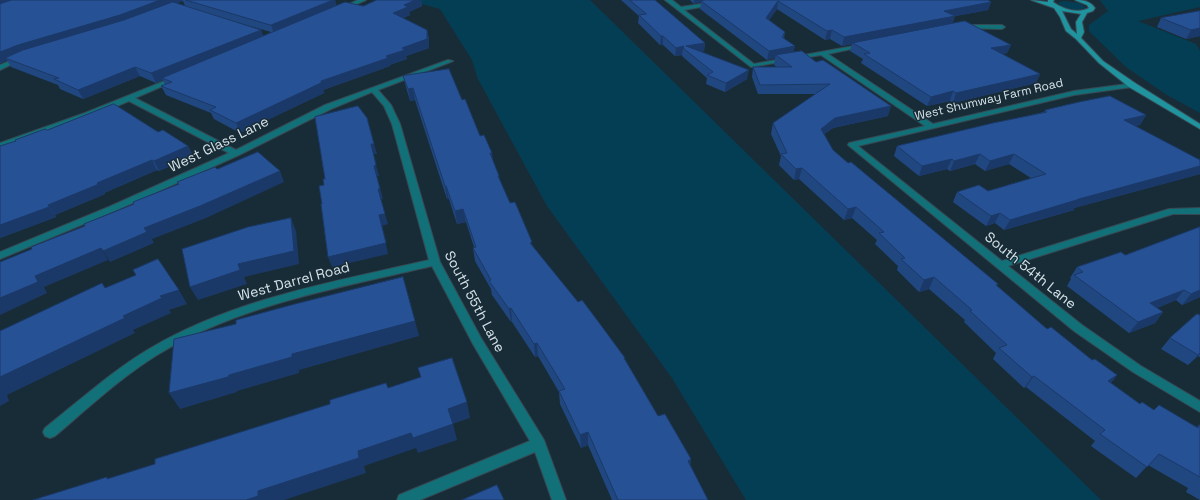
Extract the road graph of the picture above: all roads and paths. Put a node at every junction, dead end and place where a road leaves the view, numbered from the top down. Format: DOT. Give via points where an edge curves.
graph roads {
  1 [pos="363,0"];
  2 [pos="668,0"];
  3 [pos="738,0"];
  4 [pos="1034,0"];
  5 [pos="1078,0"];
  6 [pos="1086,1"];
  7 [pos="1053,4"];
  8 [pos="680,9"];
  9 [pos="336,11"];
  10 [pos="1085,12"];
  11 [pos="1002,27"];
  12 [pos="955,28"];
  13 [pos="1078,38"];
  14 [pos="869,44"];
  15 [pos="822,53"];
  16 [pos="26,56"];
  17 [pos="450,61"];
  18 [pos="0,68"];
  19 [pos="188,73"];
  20 [pos="1132,85"];
  21 [pos="373,89"];
  22 [pos="130,98"];
  23 [pos="931,126"];
  24 [pos="1200,127"];
  25 [pos="852,145"];
  26 [pos="0,146"];
  27 [pos="236,153"];
  28 [pos="1200,210"];
  29 [pos="0,256"];
  30 [pos="435,262"];
  31 [pos="1000,265"];
  32 [pos="1200,407"];
  33 [pos="50,432"];
  34 [pos="539,444"];
  35 [pos="404,500"];
  36 [pos="559,500"];
  1 -- 9 [label="street"];
  2 -- 8 [label="street"];
  3 -- 8 [label="street"];
  4 -- 7 [label="street"];
  5 -- 6 [label="street"];
  6 -- 10 [label="street" via="1092,8"];
  7 -- 10 [label="street" via="1068,10"];
  7 -- 13 [label="street" via="1063,17 1068,30"];
  8 -- 15 [label="street" via="753,66"];
  10 -- 13 [label="street" via="1079,22 1081,32"];
  11 -- 12 [label="street"];
  13 -- 20 [label="street" via="1101,62"];
  14 -- 15 [label="street"];
  15 -- 23 [label="street"];
  16 -- 18 [label="street"];
  17 -- 21 [label="street, West Glass Lane"];
  19 -- 22 [label="street"];
  20 -- 23 [label="street, West Shumway Farm Road" via="1074,92"];
  20 -- 24 [label="street"];
  21 -- 27 [label="street, West Glass Lane" via="328,107"];
  21 -- 30 [label="street, South 55th Lane" via="387,105 396,124"];
  22 -- 26 [label="street"];
  22 -- 27 [label="street"];
  23 -- 25 [label="street, West Shumway Farm Road"];
  25 -- 31 [label="street, South 54th Lane"];
  27 -- 29 [label="street, West Glass Lane"];
  28 -- 31 [label="street" via="1172,211"];
  30 -- 33 [label="street, West Darrel Road" via="263,303 208,323 136,362"];
  30 -- 34 [label="street, South 55th Lane"];
  31 -- 32 [label="street, South 54th Lane" via="1078,328 1137,369"];
  34 -- 35 [label="street"];
  34 -- 36 [label="street, South 55th Lane"];
}
